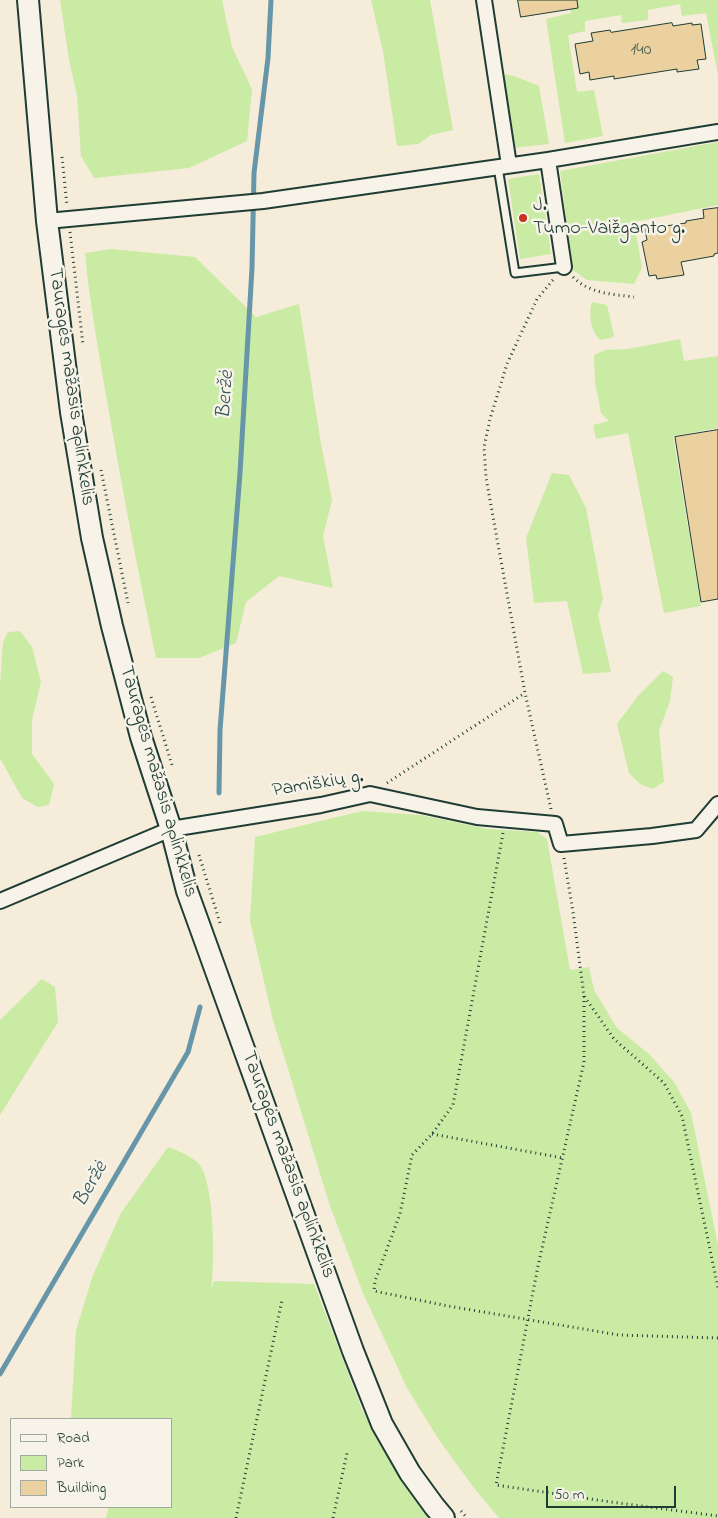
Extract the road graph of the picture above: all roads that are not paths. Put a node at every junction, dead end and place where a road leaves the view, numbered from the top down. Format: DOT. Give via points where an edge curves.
graph roads {
  1 [pos="28,0"];
  2 [pos="484,0"];
  3 [pos="718,132"];
  4 [pos="548,160"];
  5 [pos="503,166"];
  6 [pos="47,221"];
  7 [pos="564,267"];
  8 [pos="718,804"];
  9 [pos="171,829"];
  10 [pos="0,901"];
  11 [pos="453,1514"];
  1 -- 6 [label="main road, Tauragės mažasis aplinkkelis"];
  2 -- 5 [label="street"];
  3 -- 4 [label="street"];
  4 -- 5 [label="street"];
  4 -- 7 [label="street"];
  5 -- 6 [label="street" via="263,202"];
  5 -- 7 [label="lane" via="515,273"];
  6 -- 9 [label="main road, Tauragės mažasis aplinkkelis" via="71,412 92,538 141,737"];
  8 -- 9 [label="street, Pamiškių g." via="696,830 561,844 555,824 443,811 370,794"];
  9 -- 10 [label="street, Pamiškių g."];
  9 -- 11 [label="main road, Tauragės mažasis aplinkkelis" via="188,891 382,1424 410,1473 434,1506"];
}
